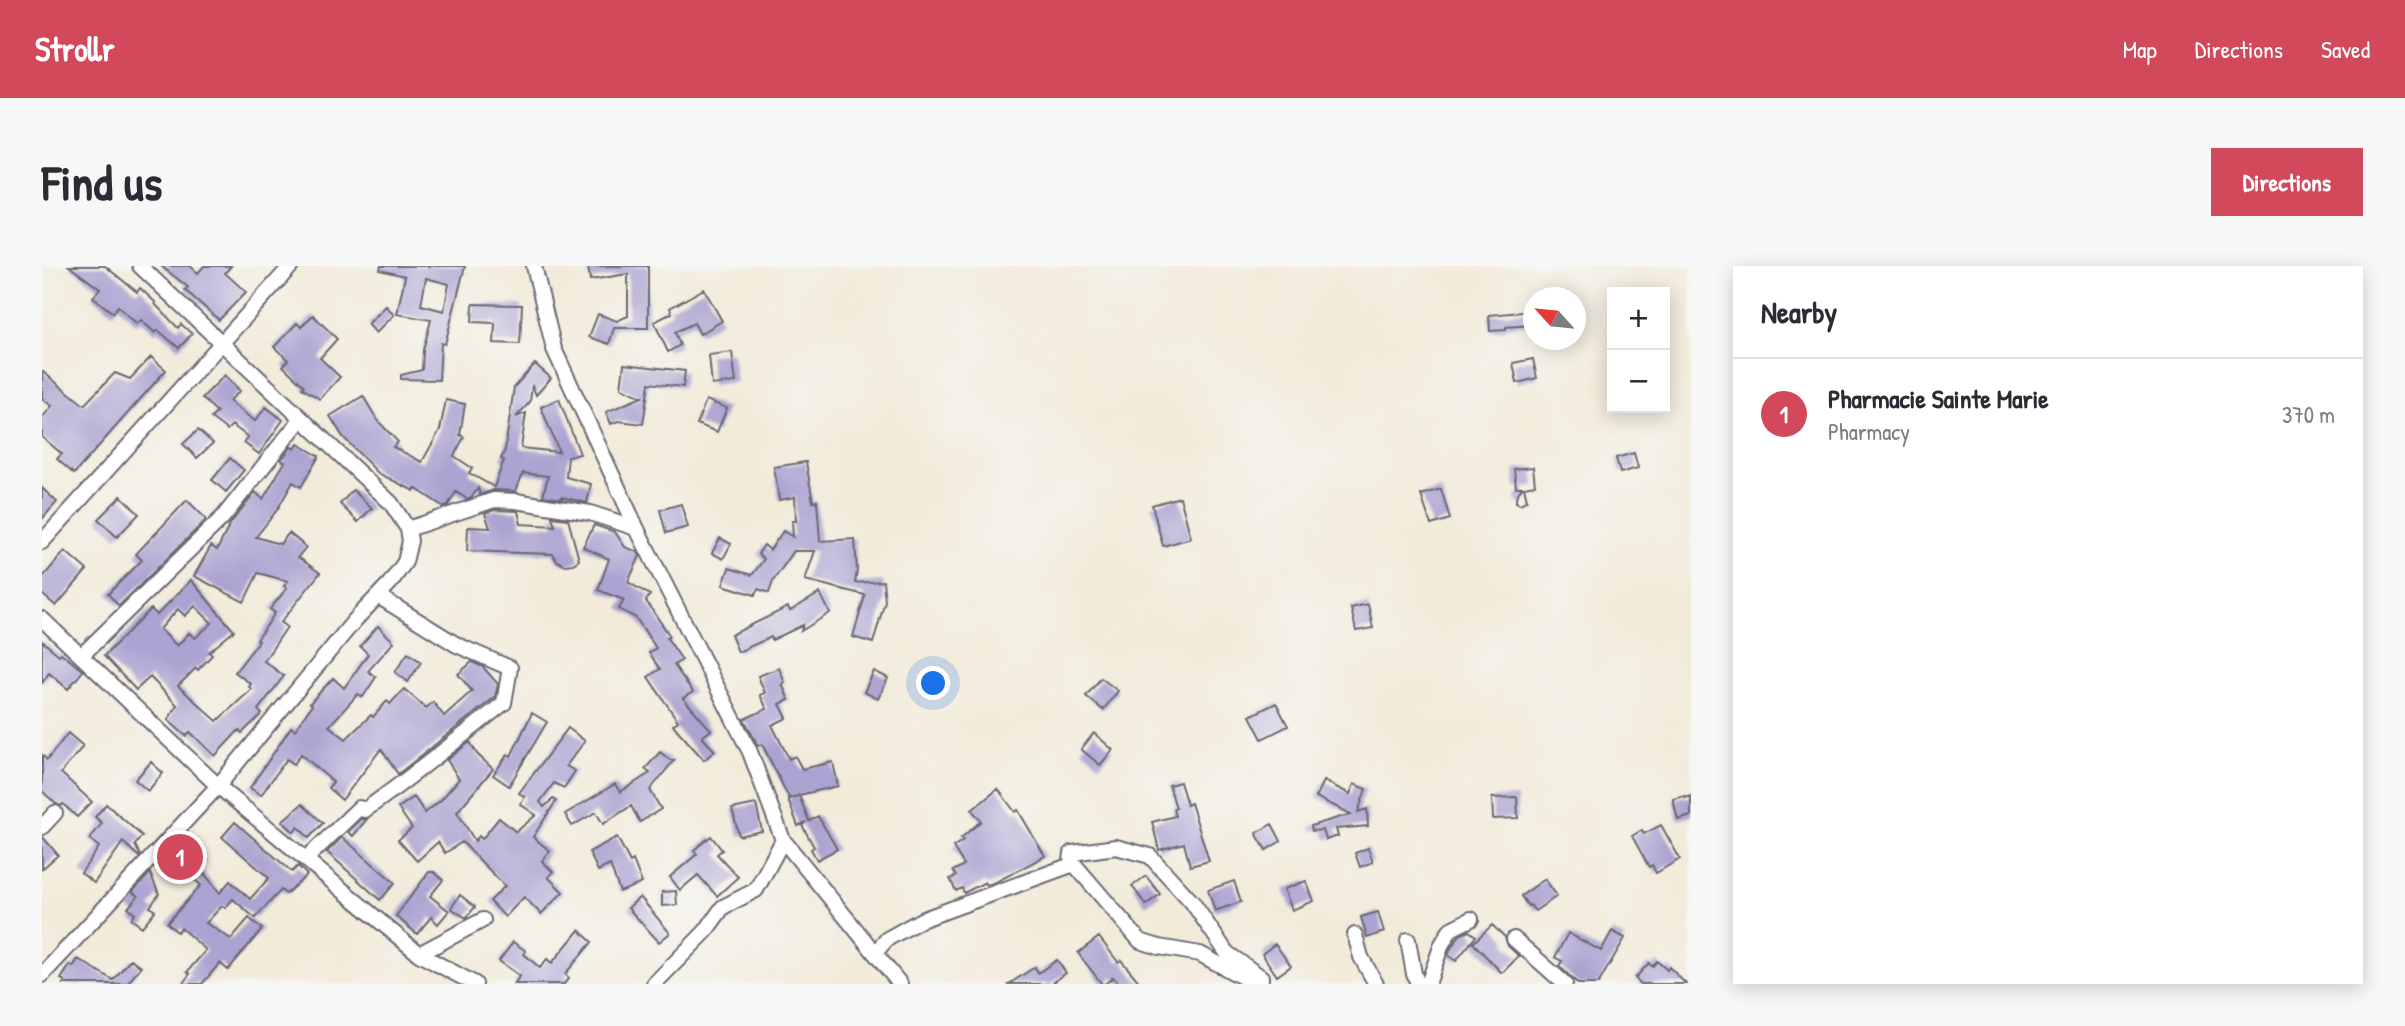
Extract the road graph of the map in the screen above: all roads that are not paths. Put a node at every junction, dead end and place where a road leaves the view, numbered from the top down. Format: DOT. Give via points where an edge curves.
graph roads {
  1 [pos="140,266"];
  2 [pos="291,266"];
  3 [pos="534,266"];
  4 [pos="221,344"];
  5 [pos="301,419"];
  6 [pos="408,529"];
  7 [pos="638,531"];
  8 [pos="42,542"];
  9 [pos="378,596"];
  10 [pos="42,619"];
  11 [pos="81,656"];
  12 [pos="218,786"];
  13 [pos="55,813"];
  14 [pos="42,827"];
  15 [pos="783,840"];
  16 [pos="307,858"];
  17 [pos="1074,864"];
  18 [pos="1471,919"];
  19 [pos="483,920"];
  20 [pos="1355,935"];
  21 [pos="1514,939"];
  22 [pos="1408,940"];
  23 [pos="875,953"];
  24 [pos="419,954"];
  25 [pos="42,975"];
  26 [pos="475,984"];
  27 [pos="654,984"];
  28 [pos="900,984"];
  29 [pos="1255,984"];
  30 [pos="1261,984"];
  31 [pos="1376,984"];
  32 [pos="1418,984"];
  33 [pos="1428,984"];
  34 [pos="1565,984"];
  1 -- 4 [label="street"];
  2 -- 4 [label="street"];
  3 -- 7 [label="street" via="554,349"];
  4 -- 5 [label="street"];
  4 -- 8 [label="street"];
  5 -- 6 [label="street" via="391,503"];
  5 -- 11 [label="street" via="223,517"];
  6 -- 7 [label="street" via="494,500 590,513"];
  6 -- 9 [label="street" via="405,562"];
  7 -- 15 [label="street" via="750,752"];
  9 -- 12 [label="street"];
  9 -- 16 [label="street" via="457,645 510,668 504,703 411,778 365,810 359,808"];
  10 -- 11 [label="street"];
  11 -- 12 [label="street"];
  12 -- 16 [label="street"];
  12 -- 25 [label="street"];
  13 -- 14 [label="street"];
  15 -- 23 [label="street"];
  15 -- 27 [label="street" via="756,890 723,906 705,932"];
  16 -- 24 [label="street"];
  17 -- 23 [label="street" via="921,920 887,939"];
  17 -- 29 [label="street" via="1140,941 1200,954"];
  17 -- 30 [label="street" via="1072,853 1116,847 1150,856 1192,902 1227,953 1261,977"];
  18 -- 33 [label="street" via="1451,929 1441,944"];
  19 -- 24 [label="street"];
  20 -- 31 [label="street"];
  21 -- 34 [label="street"];
  22 -- 32 [label="street"];
  23 -- 28 [label="street"];
  24 -- 26 [label="street"];
}
